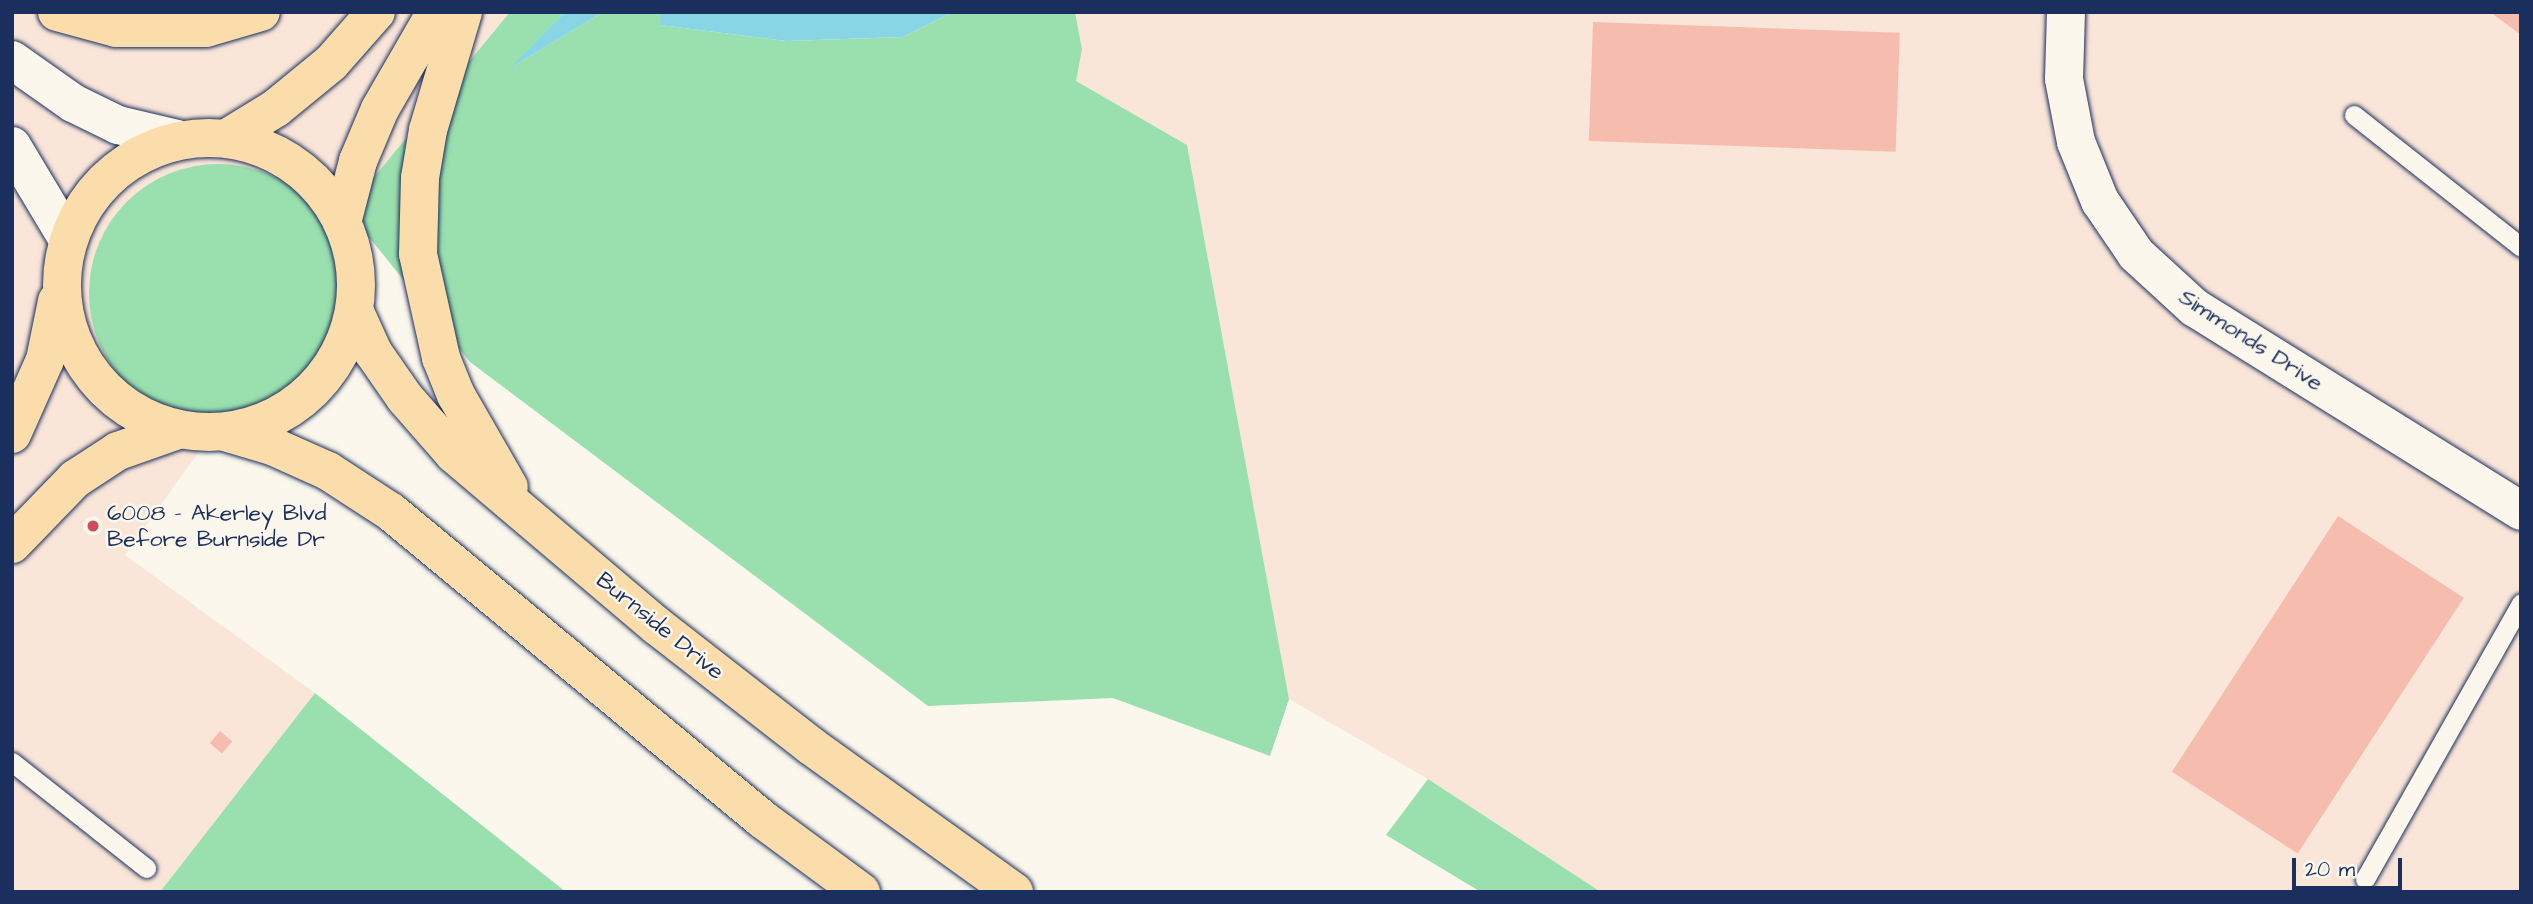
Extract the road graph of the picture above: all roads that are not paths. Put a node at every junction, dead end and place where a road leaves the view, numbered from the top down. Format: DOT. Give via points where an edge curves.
graph roads {
  1 [pos="57,12"];
  2 [pos="261,12"];
  3 [pos="376,12"];
  4 [pos="436,12"];
  5 [pos="463,12"];
  6 [pos="2066,12"];
  7 [pos="12,60"];
  8 [pos="2354,115"];
  9 [pos="229,137"];
  10 [pos="177,139"];
  11 [pos="12,146"];
  12 [pos="343,219"];
  13 [pos="67,239"];
  14 [pos="2521,247"];
  15 [pos="60,289"];
  16 [pos="355,312"];
  17 [pos="178,430"];
  18 [pos="225,432"];
  19 [pos="12,434"];
  20 [pos="2521,511"];
  21 [pos="526,516"];
  22 [pos="12,544"];
  23 [pos="2521,603"];
  24 [pos="12,762"];
  25 [pos="146,868"];
  26 [pos="2365,879"];
  27 [pos="861,892"];
  28 [pos="1014,892"];
  1 -- 2 [label="main road" via="128,28 206,27"];
  3 -- 9 [label="main road" via="331,63 276,108"];
  4 -- 12 [label="main road" via="380,109 358,161"];
  5 -- 21 [label="main road" via="426,142 418,254 441,358 456,395"];
  6 -- 20 [label="street, Simmonds Drive" via="2064,79 2076,142 2100,201 2136,254 2195,308"];
  7 -- 10 [label="street" via="73,103 107,119"];
  8 -- 14 [label="lane"];
  9 -- 10 [label="main road"];
  9 -- 12 [label="main road" via="278,152 316,180"];
  10 -- 13 [label="main road" via="130,159 92,193"];
  11 -- 13 [label="street"];
  12 -- 16 [label="main road" via="356,264"];
  13 -- 15 [label="main road"];
  15 -- 17 [label="main road" via="70,339 97,383 133,413"];
  15 -- 19 [label="main road" via="44,360"];
  16 -- 18 [label="main road" via="339,356 310,393 271,420"];
  16 -- 21 [label="main road, Burnside Drive" via="373,352 405,398 454,454"];
  17 -- 18 [label="main road"];
  17 -- 22 [label="main road" via="118,451 75,479"];
  18 -- 27 [label="main road" via="272,446 328,471 391,512 762,819"];
  21 -- 28 [label="main road, Burnside Drive" via="811,746"];
  23 -- 26 [label="lane"];
  24 -- 25 [label="lane"];
}
